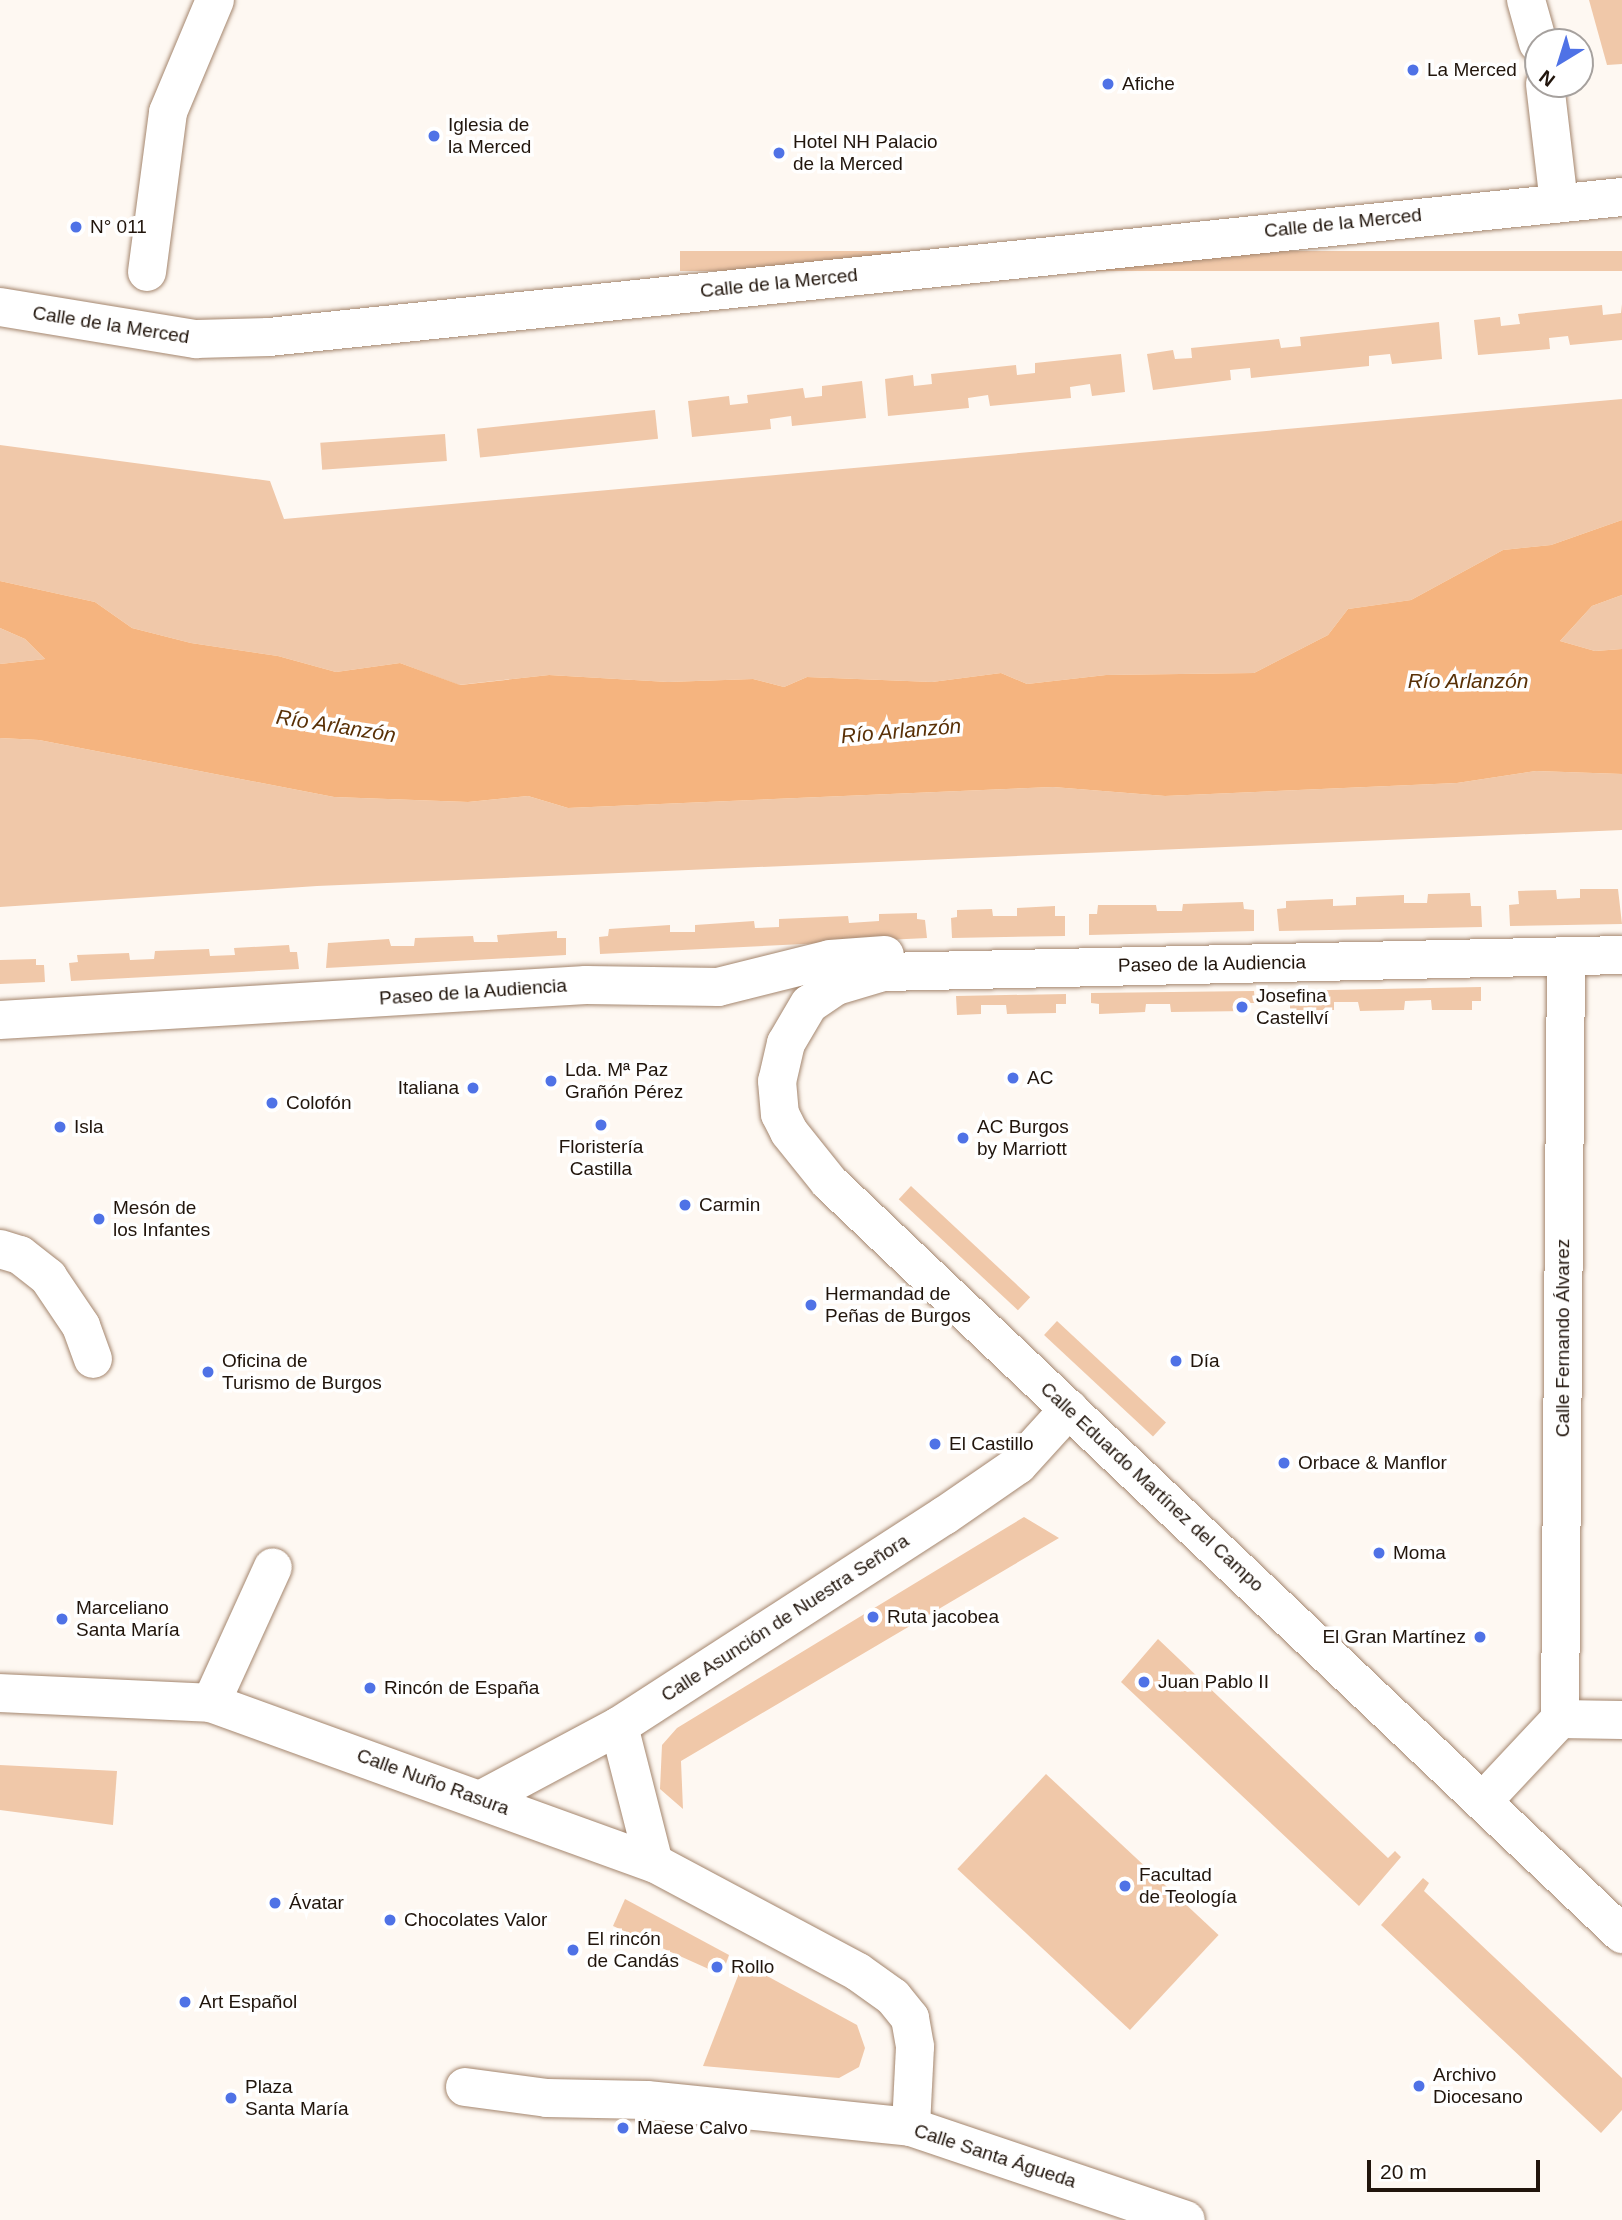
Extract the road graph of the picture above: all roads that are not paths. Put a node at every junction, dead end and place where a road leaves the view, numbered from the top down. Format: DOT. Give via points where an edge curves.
graph roads {
  1 [pos="215,0"];
  2 [pos="1526,0"];
  3 [pos="1534,28"];
  4 [pos="1547,98"];
  5 [pos="1622,197"];
  6 [pos="1559,203"];
  7 [pos="148,272"];
  8 [pos="0,307"];
  9 [pos="943,952"];
  10 [pos="1622,955"];
  11 [pos="1566,956"];
  12 [pos="810,1004"];
  13 [pos="0,1020"];
  14 [pos="0,1249"];
  15 [pos="93,1359"];
  16 [pos="1069,1409"];
  17 [pos="274,1567"];
  18 [pos="0,1693"];
  19 [pos="211,1703"];
  20 [pos="1560,1719"];
  21 [pos="1622,1720"];
  22 [pos="619,1726"];
  23 [pos="482,1799"];
  24 [pos="1484,1800"];
  25 [pos="654,1863"];
  26 [pos="1622,1934"];
  27 [pos="465,2087"];
  28 [pos="911,2127"];
  29 [pos="1186,2220"];
  1 -- 7 [label="main road" via="168,112"];
  2 -- 3 [label="main road"];
  4 -- 6 [label="main road"];
  5 -- 6 [label="main road, Calle de la Merced"];
  6 -- 8 [label="main road, Calle de la Merced" via="269,337 196,339"];
  9 -- 13 [label="main road, Paseo de la Audiencia" via="830,959 718,987 586,985"];
  10 -- 11 [label="main road, Paseo de la Audiencia"];
  11 -- 12 [label="main road, Paseo de la Audiencia" via="883,972 836,986"];
  11 -- 20 [label="main road, Calle Fernando Álvarez"];
  12 -- 16 [label="main road, Calle Eduardo Martínez del Campo" via="786,1042 777,1081 780,1114 800,1150"];
  14 -- 15 [label="main road" via="32,1262 48,1278 81,1326"];
  16 -- 22 [label="main road, Calle Asunción de Nuestra Señora" via="1018,1465"];
  16 -- 24 [label="main road, Calle Eduardo Martínez del Campo"];
  17 -- 19 [label="main road"];
  18 -- 19 [label="main road, Calle Nuño Rasura"];
  19 -- 23 [label="main road, Calle Nuño Rasura"];
  20 -- 21 [label="main road"];
  20 -- 24 [label="main road"];
  22 -- 23 [label="main road, Calle Asunción de Nuestra Señora"];
  22 -- 25 [label="main road"];
  23 -- 25 [label="main road, Calle Nuño Rasura"];
  24 -- 26 [label="main road, Calle Eduardo Martínez del Campo"];
  25 -- 28 [label="main road, Calle Nuño Rasura" via="858,1972 893,1997 910,2018 915,2046"];
  27 -- 28 [label="main road, Calle Santa Águeda" via="547,2098 647,2100"];
  28 -- 29 [label="main road, Calle Santa Águeda"];
}
